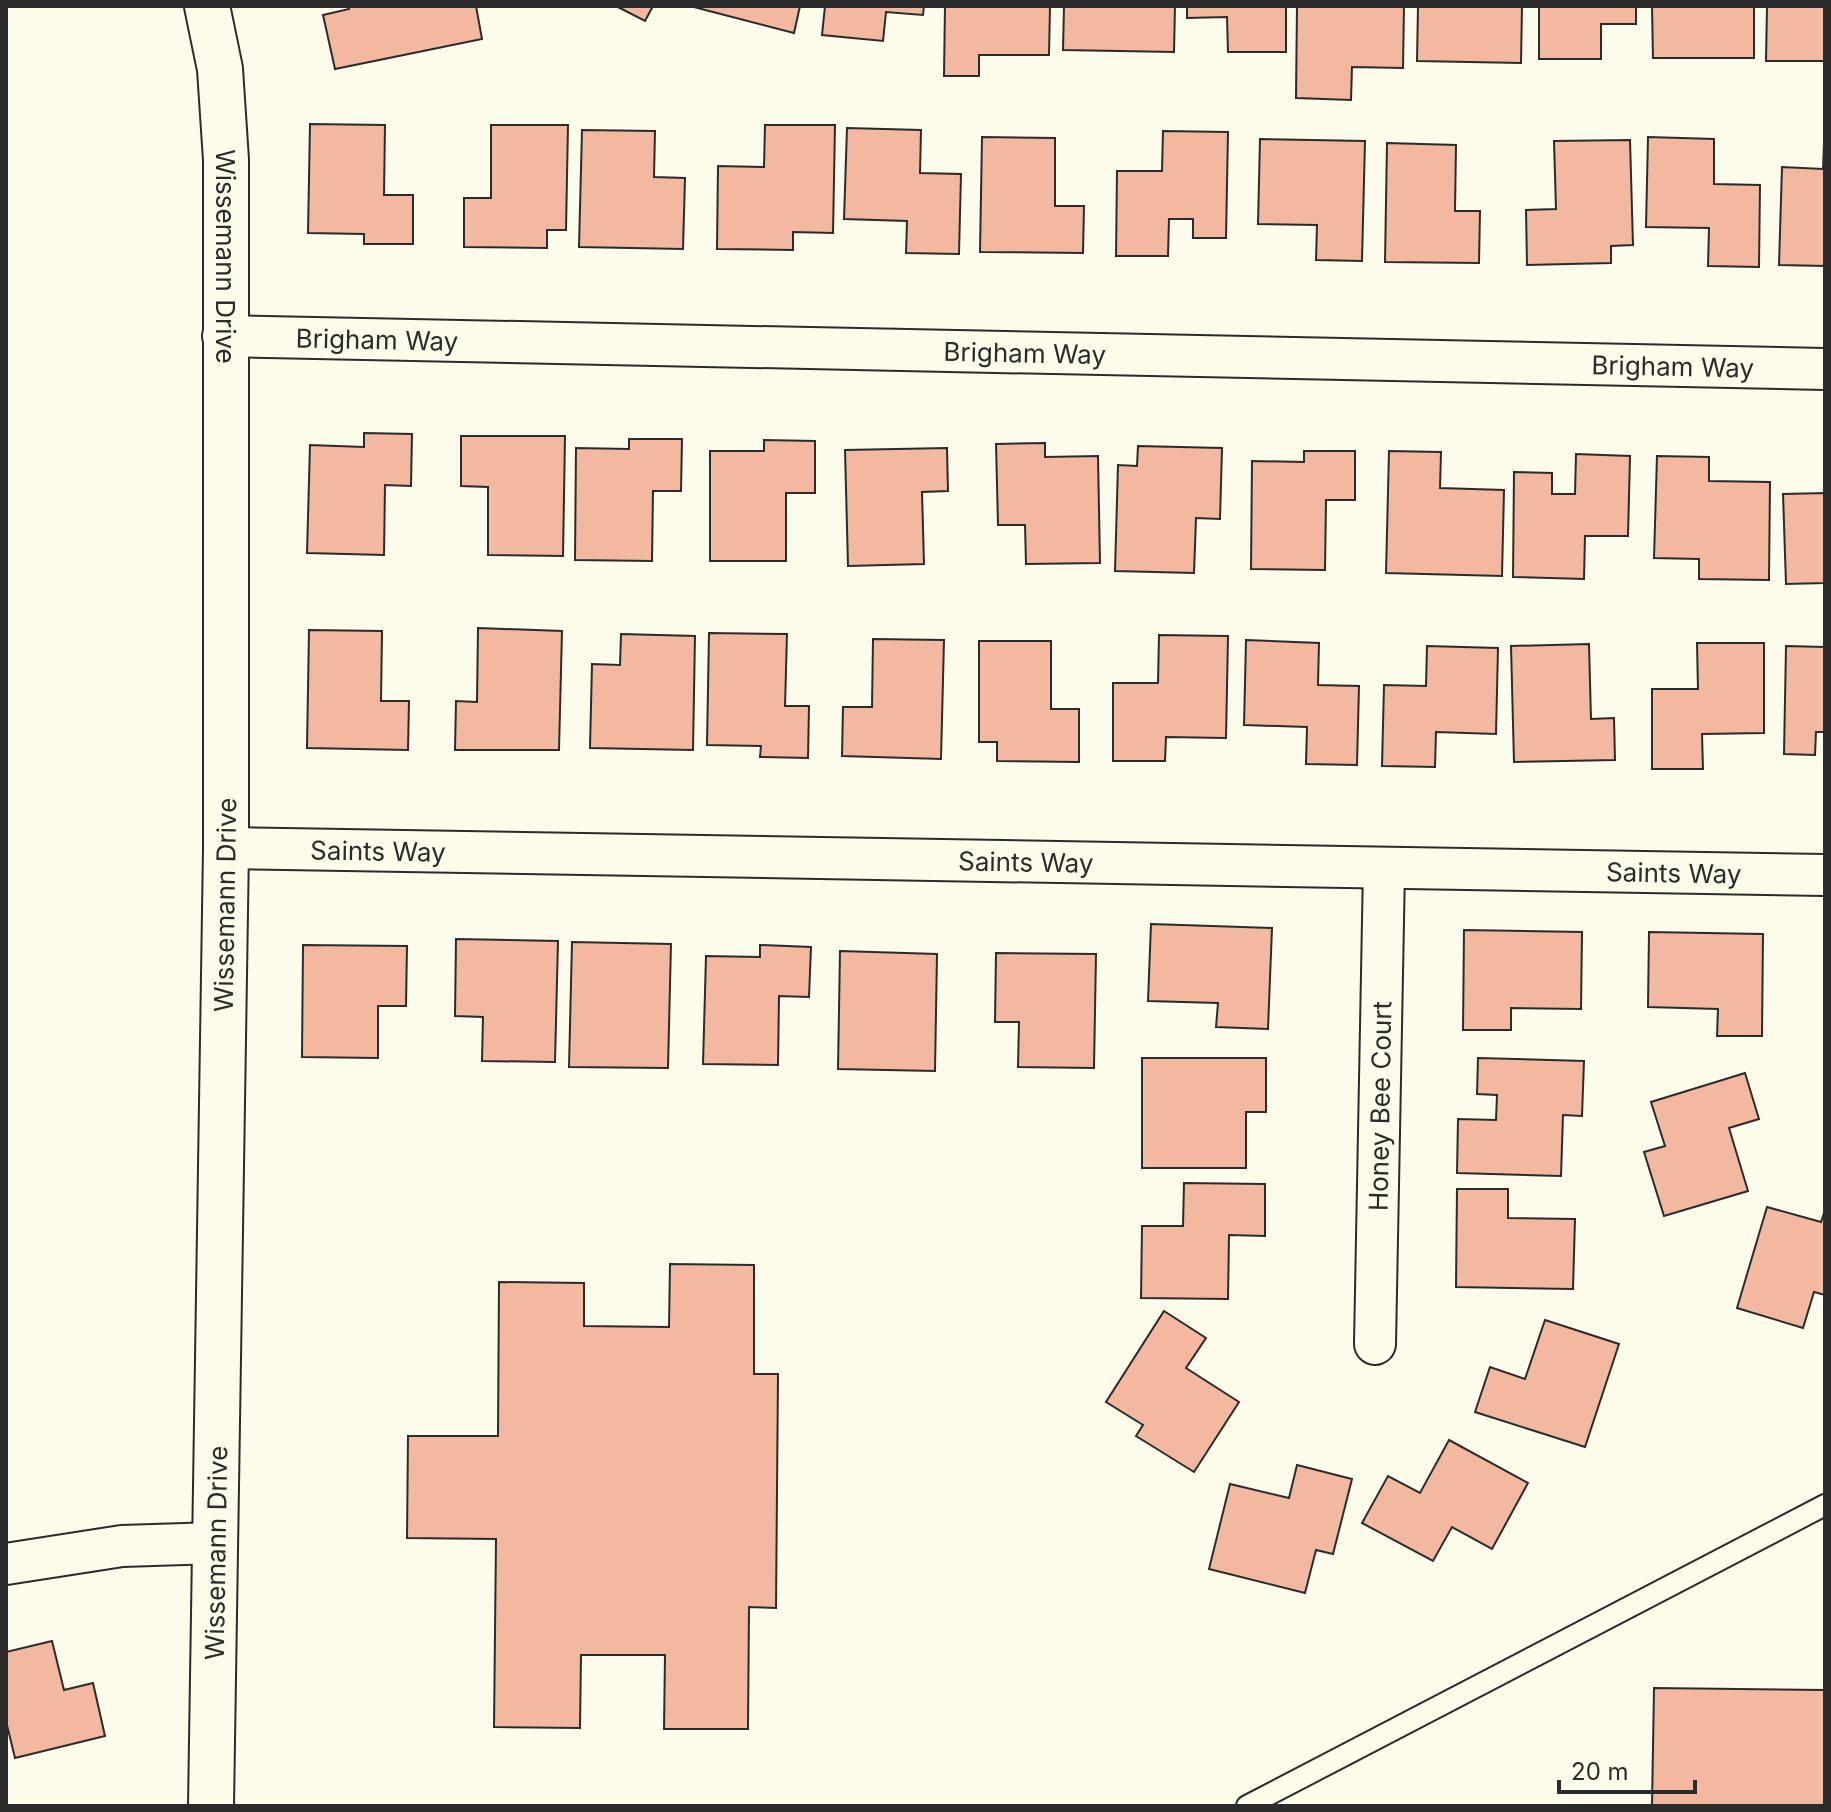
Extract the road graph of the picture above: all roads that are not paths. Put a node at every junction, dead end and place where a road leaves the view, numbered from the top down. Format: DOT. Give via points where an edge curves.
graph roads {
  1 [pos="207,6"];
  2 [pos="223,336"];
  3 [pos="1825,369"];
  4 [pos="226,848"];
  5 [pos="1384,868"];
  6 [pos="1825,875"];
  7 [pos="1375,1344"];
  8 [pos="1825,1505"];
  9 [pos="216,1543"];
  10 [pos="6,1564"];
  11 [pos="211,1806"];
  12 [pos="1247,1806"];
  1 -- 2 [label="street, Wissemann Drive" via="220,69 226,160"];
  2 -- 3 [label="street, Brigham Way"];
  2 -- 4 [label="street, Wissemann Drive"];
  4 -- 5 [label="street, Saints Way"];
  4 -- 9 [label="street, Wissemann Drive"];
  5 -- 6 [label="street, Saints Way"];
  5 -- 7 [label="street, Honey Bee Court"];
  8 -- 12 [label="lane"];
  9 -- 10 [label="street" via="122,1546"];
  9 -- 11 [label="street, Wissemann Drive"];
}
